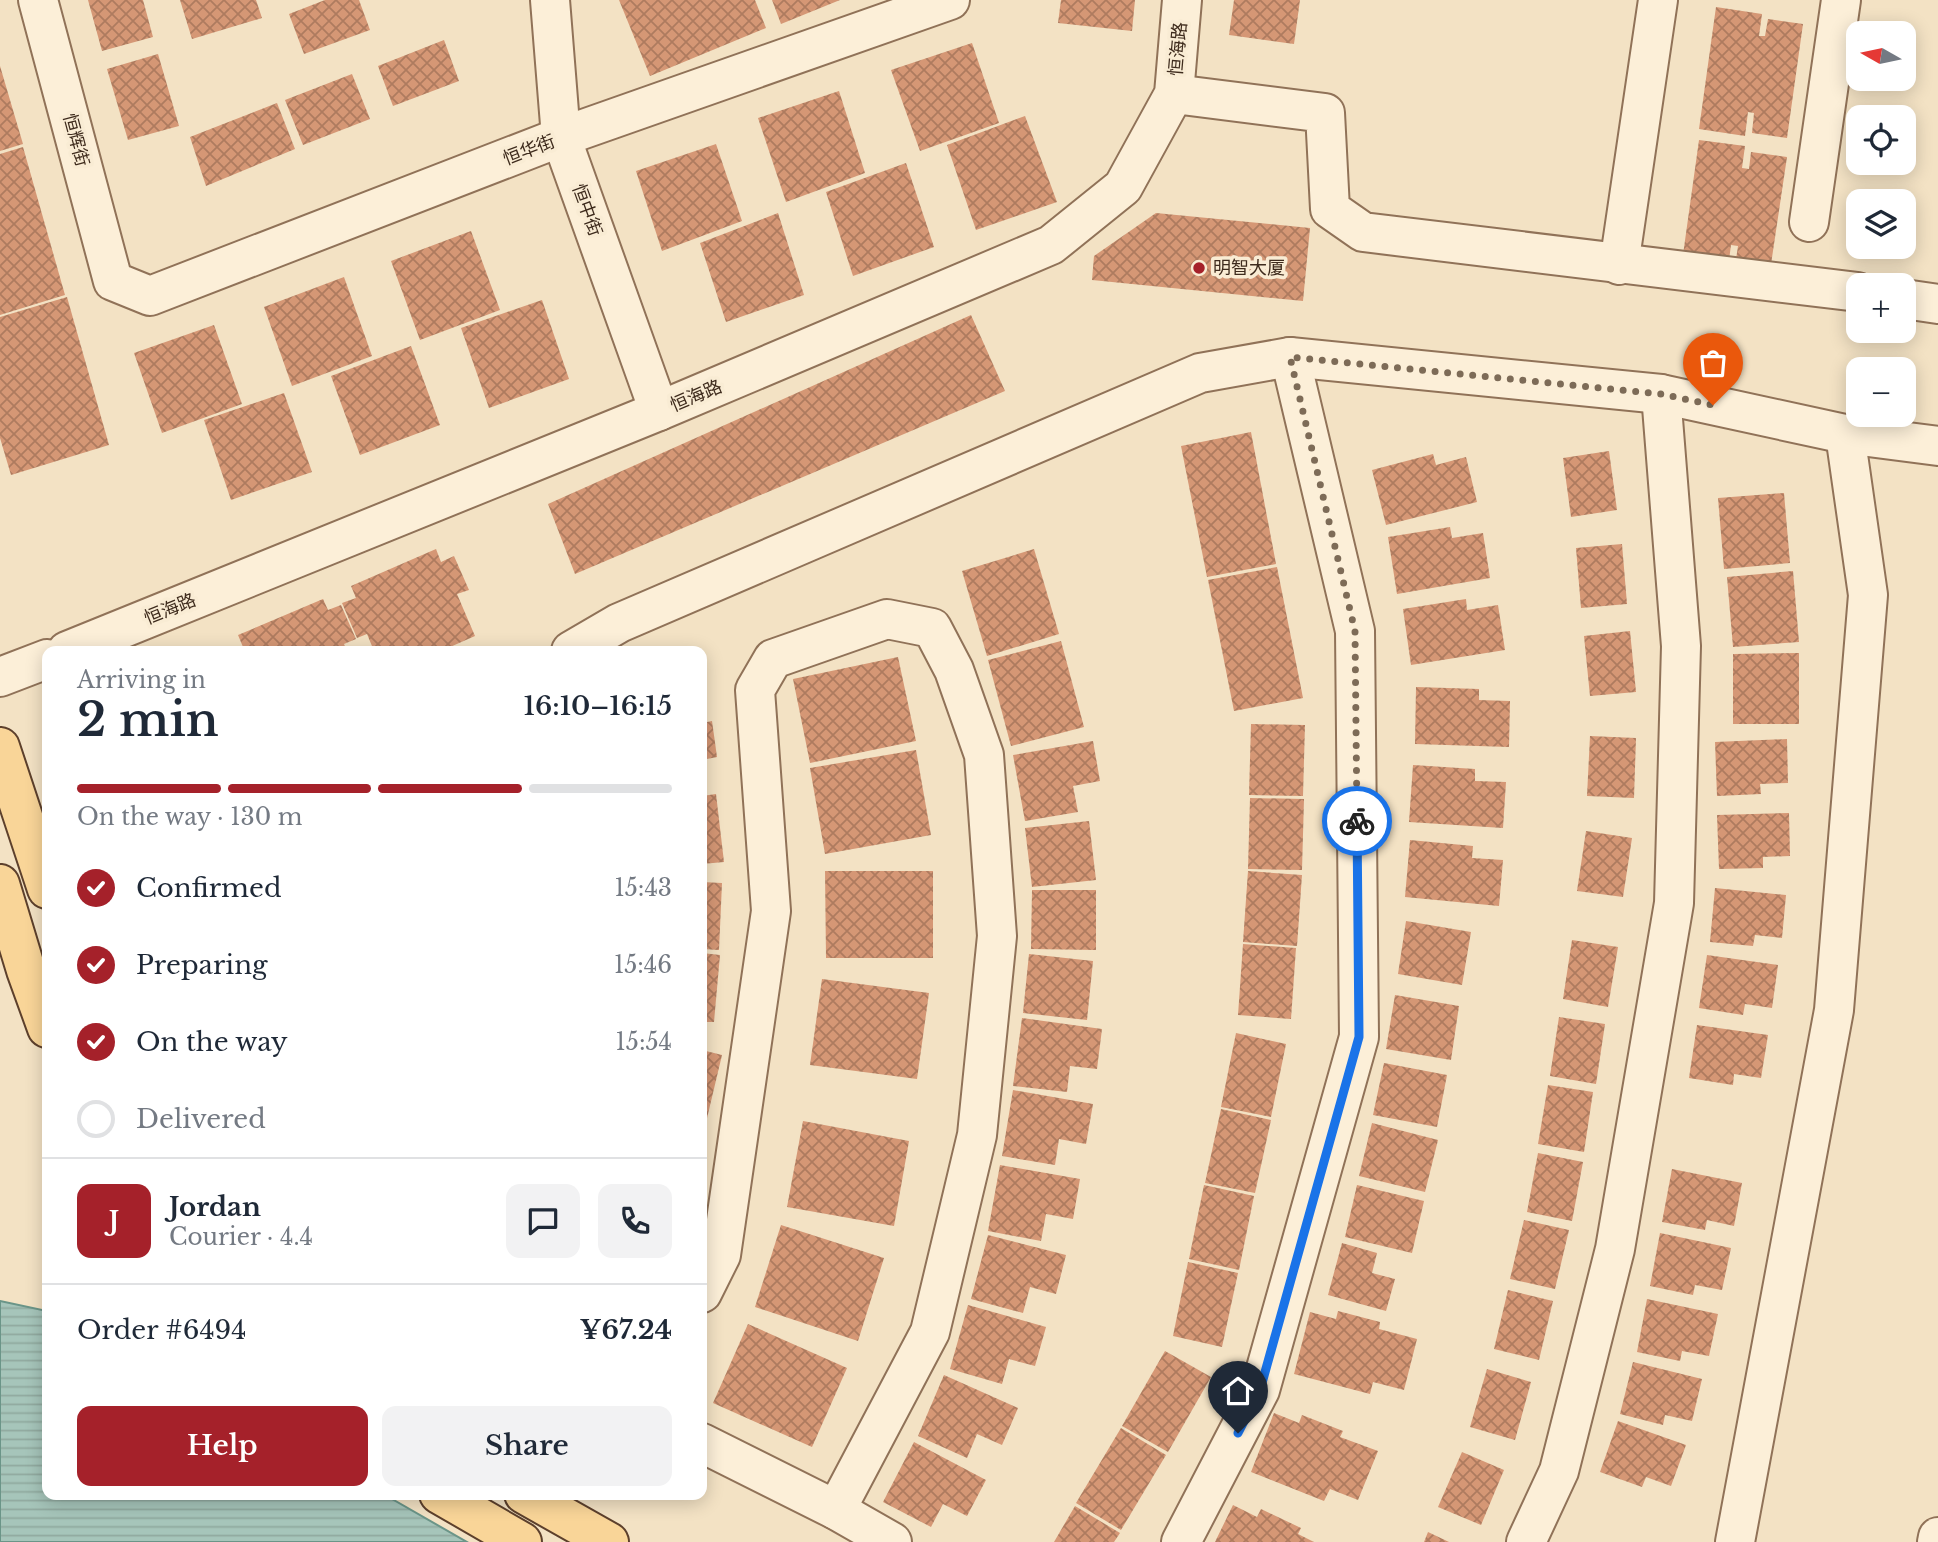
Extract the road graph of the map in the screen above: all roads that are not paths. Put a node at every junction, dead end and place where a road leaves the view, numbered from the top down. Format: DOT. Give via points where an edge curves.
graph roads {
  1 [pos="38,0"];
  2 [pos="551,0"];
  3 [pos="950,0"];
  4 [pos="1182,0"];
  5 [pos="1658,0"];
  6 [pos="1841,0"];
  7 [pos="1174,94"];
  8 [pos="561,137"];
  9 [pos="1809,222"];
  10 [pos="1619,265"];
  11 [pos="113,281"];
  12 [pos="1846,291"];
  13 [pos="1916,301"];
  14 [pos="1938,304"];
  15 [pos="1290,357"];
  16 [pos="1661,394"];
  17 [pos="659,411"];
  18 [pos="1845,434"];
  19 [pos="1938,446"];
  20 [pos="78,646"];
  21 [pos="580,646"];
  22 [pos="42,661"];
  23 [pos="0,677"];
  24 [pos="0,747"];
  25 [pos="42,875"];
  26 [pos="0,884"];
  27 [pos="42,1014"];
  28 [pos="707,1283"];
  29 [pos="707,1446"];
  30 [pos="449,1500"];
  31 [pos="535,1500"];
  32 [pos="836,1510"];
  33 [pos="522,1542"];
  34 [pos="609,1542"];
  35 [pos="892,1542"];
  36 [pos="1181,1542"];
  37 [pos="1526,1542"];
  38 [pos="1735,1542"];
  1 -- 11 [label="street, 恒辉街"];
  2 -- 8 [label="street, 恒中街"];
  3 -- 8 [label="street, 恒华街"];
  4 -- 7 [label="street, 恒海路"];
  5 -- 10 [label="street"];
  6 -- 9 [label="street"];
  7 -- 10 [label="street" via="1325,113 1329,209 1363,232"];
  7 -- 17 [label="street, 恒海路" via="1123,187 1051,245"];
  8 -- 11 [label="street, 恒华街" via="150,296"];
  8 -- 17 [label="street, 恒中街"];
  10 -- 12 [label="street"];
  13 -- 14 [label="street"];
  15 -- 16 [label="street"];
  15 -- 21 [label="street" via="1200,373 619,623"];
  15 -- 36 [label="street" via="1355,631 1359,1037 1260,1390"];
  16 -- 18 [label="street"];
  16 -- 37 [label="street" via="1681,646 1674,903 1615,1249 1559,1471"];
  17 -- 20 [label="street, 恒海路"];
  18 -- 19 [label="street"];
  18 -- 38 [label="street" via="1868,595 1834,1010"];
  22 -- 23 [label="street"];
  24 -- 25 [label="main road"];
  26 -- 27 [label="main road"];
  28 -- 32 [label="street" via="721,1255 771,911 755,690 773,659 887,619 932,628 954,670 984,755 997,936 977,1135 930,1332"];
  29 -- 32 [label="street"];
  30 -- 33 [label="main road"];
  31 -- 34 [label="main road"];
  32 -- 35 [label="street"];
}
